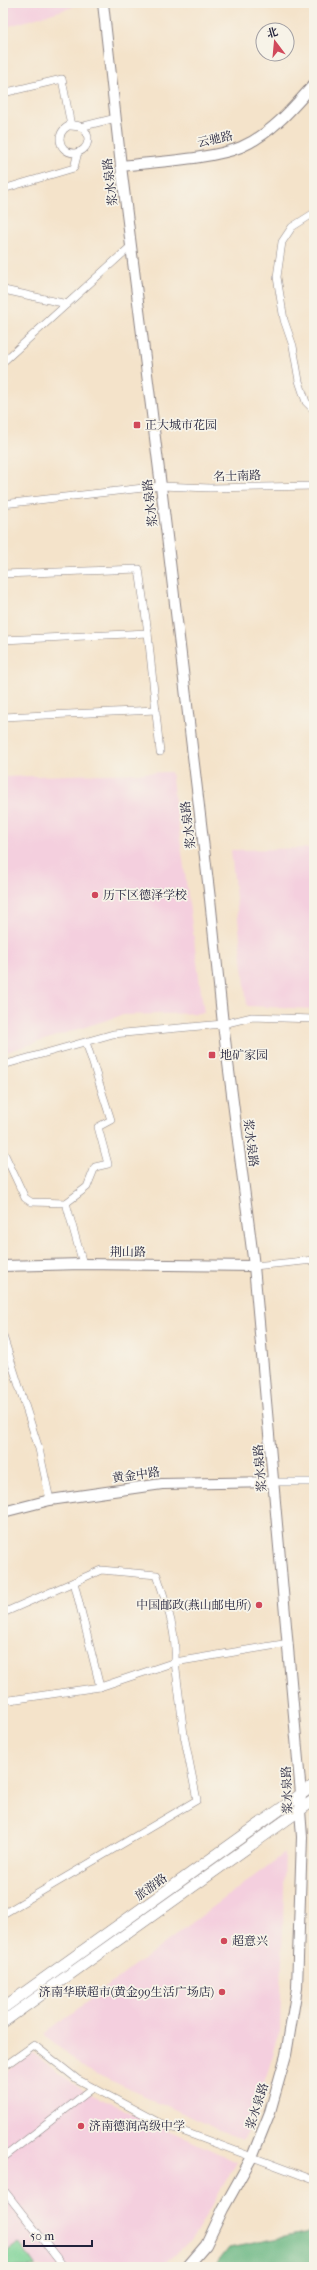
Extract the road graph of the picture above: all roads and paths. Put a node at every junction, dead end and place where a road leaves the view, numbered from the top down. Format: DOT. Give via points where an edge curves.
graph roads {
  1 [pos="103,3"];
  2 [pos="314,84"];
  3 [pos="3,93"];
  4 [pos="116,118"];
  5 [pos="71,126"];
  6 [pos="80,127"];
  7 [pos="78,152"];
  8 [pos="121,166"];
  9 [pos="3,189"];
  10 [pos="314,213"];
  11 [pos="131,246"];
  12 [pos="3,289"];
  13 [pos="67,304"];
  14 [pos="3,362"];
  15 [pos="314,410"];
  16 [pos="162,486"];
  17 [pos="314,486"];
  18 [pos="3,504"];
  19 [pos="3,574"];
  20 [pos="148,633"];
  21 [pos="3,640"];
  22 [pos="156,710"];
  23 [pos="3,716"];
  24 [pos="160,752"];
  25 [pos="314,1019"];
  26 [pos="223,1024"];
  27 [pos="86,1042"];
  28 [pos="3,1065"];
  29 [pos="3,1156"];
  30 [pos="66,1203"];
  31 [pos="314,1260"];
  32 [pos="83,1264"];
  33 [pos="3,1266"];
  34 [pos="254,1266"];
  35 [pos="3,1336"];
  36 [pos="274,1482"];
  37 [pos="314,1482"];
  38 [pos="50,1500"];
  39 [pos="3,1512"];
  40 [pos="74,1582"];
  41 [pos="3,1613"];
  42 [pos="289,1643"];
  43 [pos="175,1662"];
  44 [pos="100,1687"];
  45 [pos="3,1701"];
  46 [pos="314,1785"];
  47 [pos="302,1794"];
  48 [pos="314,1800"];
  49 [pos="300,1810"];
  50 [pos="3,1914"];
  51 [pos="3,2008"];
  52 [pos="3,2022"];
  53 [pos="3,2067"];
  54 [pos="93,2088"];
  55 [pos="252,2157"];
  56 [pos="3,2158"];
  57 [pos="314,2180"];
  58 [pos="3,2189"];
  59 [pos="64,2267"];
  60 [pos="188,2267"];
  1 -- 4 [label="main road, 浆水泉路"];
  2 -- 8 [label="main road, 云驰路" via="272,127 240,147 208,155"];
  3 -- 5 [label="street" via="62,79"];
  4 -- 6 [label="street"];
  4 -- 8 [label="main road, 浆水泉路"];
  5 -- 6 [label="street"];
  5 -- 7 [label="street" via="63,130 60,143 65,150"];
  6 -- 7 [label="street" via="86,134 87,143"];
  7 -- 9 [label="street" via="74,168"];
  8 -- 11 [label="main road, 浆水泉路"];
  10 -- 15 [label="street" via="292,226 282,242 276,277 299,381 306,402"];
  11 -- 13 [label="street"];
  11 -- 16 [label="main road, 浆水泉路"];
  12 -- 13 [label="street"];
  13 -- 14 [label="street"];
  16 -- 17 [label="street, 名士南路"];
  16 -- 18 [label="street, 名士南路"];
  16 -- 26 [label="main road, 浆水泉路"];
  19 -- 20 [label="street" via="139,569"];
  20 -- 21 [label="street"];
  20 -- 22 [label="street"];
  22 -- 23 [label="street"];
  22 -- 24 [label="street"];
  25 -- 26 [label="street" via="252,1017"];
  26 -- 27 [label="street" via="120,1033"];
  26 -- 34 [label="main road, 浆水泉路"];
  27 -- 28 [label="street"];
  27 -- 30 [label="street" via="112,1120 98,1128 108,1164 95,1167 87,1187"];
  29 -- 30 [label="street" via="6,1155 25,1198 31,1202"];
  30 -- 32 [label="street"];
  31 -- 34 [label="street"];
  32 -- 33 [label="main road, 荆山路"];
  32 -- 34 [label="main road, 荆山路"];
  34 -- 36 [label="main road, 浆水泉路"];
  35 -- 38 [label="street" via="39,1449"];
  36 -- 37 [label="street"];
  36 -- 38 [label="main road, 黄金中路" via="162,1484"];
  36 -- 42 [label="main road, 浆水泉路"];
  38 -- 39 [label="main road, 黄金中路"];
  40 -- 41 [label="street"];
  40 -- 43 [label="street" via="101,1570 157,1575 176,1645"];
  40 -- 44 [label="street"];
  42 -- 43 [label="street"];
  42 -- 47 [label="main road, 浆水泉路"];
  43 -- 44 [label="street"];
  43 -- 50 [label="street" via="184,1735 197,1800"];
  44 -- 45 [label="street"];
  46 -- 47 [label="main road, 旅游路"];
  47 -- 49 [label="main road, 浆水泉路"];
  47 -- 51 [label="main road, 旅游路"];
  48 -- 49 [label="main road, 旅游路"];
  49 -- 52 [label="main road, 旅游路"];
  49 -- 55 [label="main road, 浆水泉路" via="302,1836 297,1988 286,2055 270,2112"];
  53 -- 54 [label="street" via="34,2045 77,2079"];
  54 -- 55 [label="street" via="158,2122"];
  54 -- 56 [label="street"];
  55 -- 57 [label="street"];
  55 -- 60 [label="main road, 浆水泉路" via="223,2208 206,2245"];
  58 -- 59 [label="street"];
}
